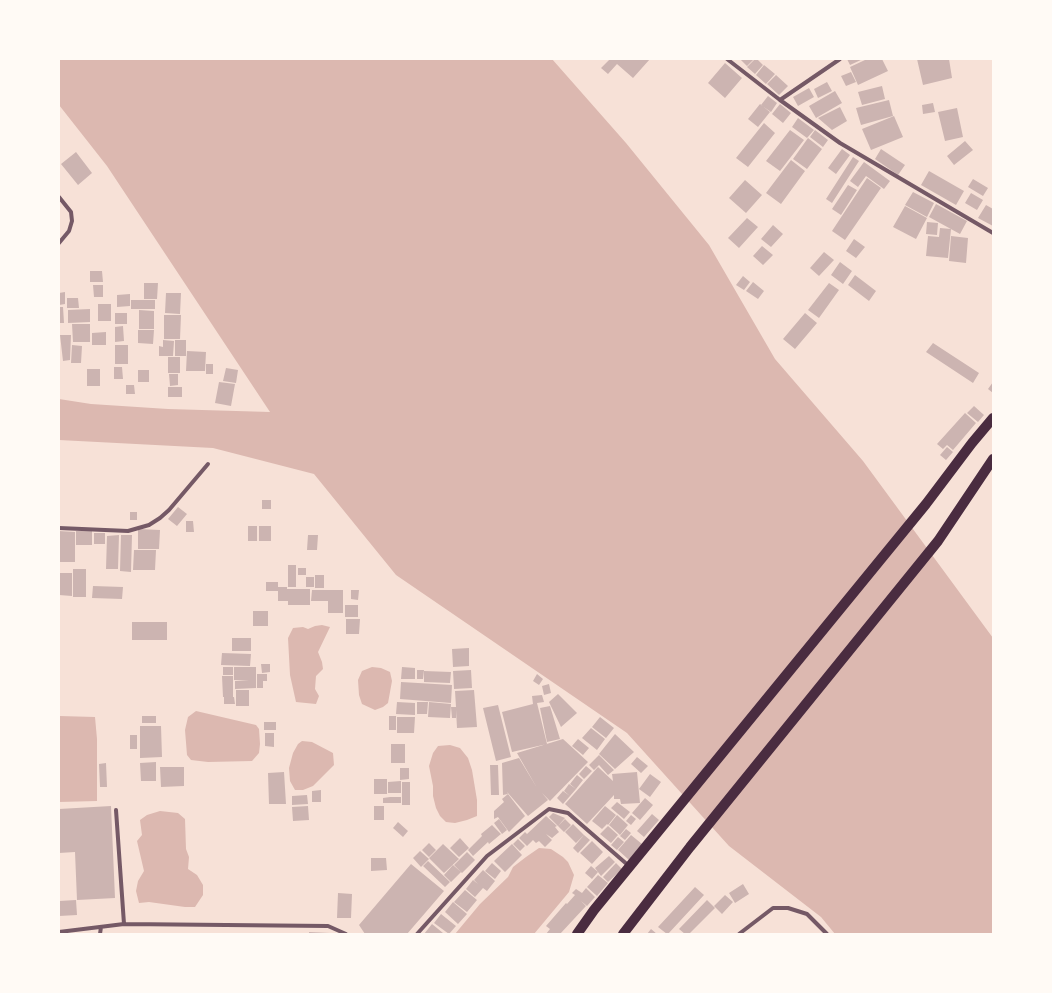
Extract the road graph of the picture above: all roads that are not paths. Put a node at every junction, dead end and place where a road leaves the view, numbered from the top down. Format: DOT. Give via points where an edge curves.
graph roads {
  1 [pos="727,59"];
  2 [pos="840,59"];
  3 [pos="780,100"];
  4 [pos="59,197"];
  5 [pos="993,233"];
  6 [pos="59,243"];
  7 [pos="993,418"];
  8 [pos="993,459"];
  9 [pos="208,464"];
  10 [pos="59,528"];
  11 [pos="116,810"];
  12 [pos="630,867"];
  13 [pos="124,924"];
  14 [pos="101,927"];
  15 [pos="59,932"];
  16 [pos="100,934"];
  17 [pos="346,934"];
  18 [pos="417,934"];
  19 [pos="577,934"];
  20 [pos="623,934"];
  21 [pos="739,934"];
  22 [pos="827,934"];
  1 -- 3 [label="street"];
  2 -- 3 [label="street"];
  3 -- 5 [label="street" via="840,143"];
  4 -- 6 [label="street" via="71,212 72,221 69,231"];
  7 -- 12 [label="main road"];
  8 -- 20 [label="main road" via="938,541 690,847"];
  9 -- 10 [label="street" via="169,510 149,524 128,531"];
  11 -- 13 [label="street"];
  12 -- 18 [label="street" via="568,812 549,809 486,856"];
  12 -- 19 [label="main road"];
  13 -- 14 [label="street"];
  13 -- 17 [label="street" via="328,926"];
  14 -- 15 [label="street"];
  14 -- 16 [label="street"];
  21 -- 22 [label="street" via="773,908 788,908 807,914"];
}
